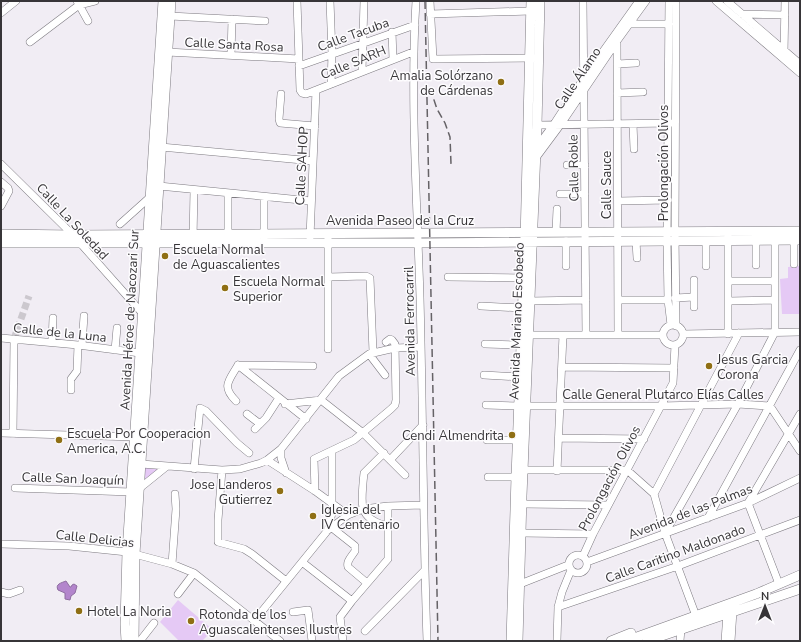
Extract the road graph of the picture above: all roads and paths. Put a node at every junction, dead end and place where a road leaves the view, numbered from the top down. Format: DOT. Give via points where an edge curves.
graph roads {
  1 [pos="16,1"];
  2 [pos="95,1"];
  3 [pos="162,1"];
  4 [pos="171,1"];
  5 [pos="297,1"];
  6 [pos="330,1"];
  7 [pos="364,1"];
  8 [pos="416,1"];
  9 [pos="430,1"];
  10 [pos="530,1"];
  11 [pos="540,1"];
  12 [pos="583,1"];
  13 [pos="646,1"];
  14 [pos="668,1"];
  15 [pos="676,1"];
  16 [pos="716,1"];
  17 [pos="727,1"];
  18 [pos="737,1"];
  19 [pos="785,1"];
  20 [pos="78,3"];
  21 [pos="638,4"];
  22 [pos="1,12"];
  23 [pos="530,12"];
  24 [pos="737,13"];
  25 [pos="430,14"];
  26 [pos="785,15"];
  27 [pos="170,16"];
  28 [pos="232,19"];
  29 [pos="88,21"];
  30 [pos="265,21"];
  31 [pos="631,24"];
  32 [pos="669,24"];
  33 [pos="415,25"];
  34 [pos="392,32"];
  35 [pos="615,39"];
  36 [pos="30,42"];
  37 [pos="363,42"];
  38 [pos="668,48"];
  39 [pos="676,48"];
  40 [pos="167,52"];
  41 [pos="413,52"];
  42 [pos="332,54"];
  43 [pos="230,55"];
  44 [pos="784,55"];
  45 [pos="533,58"];
  46 [pos="393,59"];
  47 [pos="299,62"];
  48 [pos="636,63"];
  49 [pos="617,64"];
  50 [pos="800,64"];
  51 [pos="362,71"];
  52 [pos="800,73"];
  53 [pos="584,78"];
  54 [pos="331,84"];
  55 [pos="316,90"];
  56 [pos="584,90"];
  57 [pos="644,92"];
  58 [pos="617,93"];
  59 [pos="281,94"];
  60 [pos="667,123"];
  61 [pos="675,123"];
  62 [pos="557,124"];
  63 [pos="584,124"];
  64 [pos="617,124"];
  65 [pos="633,124"];
  66 [pos="537,125"];
  67 [pos="315,126"];
  68 [pos="161,147"];
  69 [pos="535,148"];
  70 [pos="634,149"];
  71 [pos="531,158"];
  72 [pos="313,161"];
  73 [pos="1,164"];
  74 [pos="567,165"];
  75 [pos="584,166"];
  76 [pos="671,169"];
  77 [pos="1,182"];
  78 [pos="159,186"];
  79 [pos="194,190"];
  80 [pos="228,193"];
  81 [pos="560,194"];
  82 [pos="585,194"];
  83 [pos="264,196"];
  84 [pos="149,198"];
  85 [pos="668,200"];
  86 [pos="311,201"];
  87 [pos="618,201"];
  88 [pos="1,206"];
  89 [pos="557,209"];
  90 [pos="120,224"];
  91 [pos="671,231"];
  92 [pos="800,231"];
  93 [pos="556,232"];
  94 [pos="417,233"];
  95 [pos="1,234"];
  96 [pos="328,234"];
  97 [pos="73,235"];
  98 [pos="618,236"];
  99 [pos="728,236"];
  100 [pos="775,236"];
  101 [pos="528,237"];
  102 [pos="585,237"];
  103 [pos="151,239"];
  104 [pos="193,239"];
  105 [pos="228,239"];
  106 [pos="264,239"];
  107 [pos="310,239"];
  108 [pos="756,240"];
  109 [pos="797,240"];
  110 [pos="566,241"];
  111 [pos="636,241"];
  112 [pos="671,241"];
  113 [pos="706,241"];
  114 [pos="1,243"];
  115 [pos="328,243"];
  116 [pos="419,243"];
  117 [pos="79,244"];
  118 [pos="637,258"];
  119 [pos="794,264"];
  120 [pos="756,265"];
  121 [pos="566,266"];
  122 [pos="706,266"];
  123 [pos="328,277"];
  124 [pos="448,277"];
  125 [pos="523,278"];
  126 [pos="694,280"];
  127 [pos="728,281"];
  128 [pos="775,281"];
  129 [pos="694,297"];
  130 [pos="672,299"];
  131 [pos="586,300"];
  132 [pos="618,300"];
  133 [pos="775,300"];
  134 [pos="530,301"];
  135 [pos="729,301"];
  136 [pos="481,306"];
  137 [pos="694,307"];
  138 [pos="522,308"];
  139 [pos="143,314"];
  140 [pos="84,316"];
  141 [pos="53,318"];
  142 [pos="674,325"];
  143 [pos="118,328"];
  144 [pos="775,332"];
  145 [pos="800,332"];
  146 [pos="739,333"];
  147 [pos="683,334"];
  148 [pos="728,334"];
  149 [pos="529,335"];
  150 [pos="564,335"];
  151 [pos="586,335"];
  152 [pos="618,335"];
  153 [pos="663,335"];
  154 [pos="1,338"];
  155 [pos="14,339"];
  156 [pos="52,342"];
  157 [pos="386,342"];
  158 [pos="485,344"];
  159 [pos="80,345"];
  160 [pos="521,345"];
  161 [pos="674,345"];
  162 [pos="422,347"];
  163 [pos="395,348"];
  164 [pos="328,349"];
  165 [pos="115,350"];
  166 [pos="800,350"];
  167 [pos="140,353"];
  168 [pos="371,353"];
  169 [pos="238,365"];
  170 [pos="313,366"];
  171 [pos="562,367"];
  172 [pos="674,368"];
  173 [pos="385,375"];
  174 [pos="484,375"];
  175 [pos="520,377"];
  176 [pos="71,390"];
  177 [pos="279,398"];
  178 [pos="321,400"];
  179 [pos="236,401"];
  180 [pos="285,404"];
  181 [pos="738,404"];
  182 [pos="486,405"];
  183 [pos="702,405"];
  184 [pos="522,406"];
  185 [pos="561,406"];
  186 [pos="661,406"];
  187 [pos="770,406"];
  188 [pos="247,414"];
  189 [pos="800,414"];
  190 [pos="306,419"];
  191 [pos="423,425"];
  192 [pos="1,433"];
  193 [pos="363,433"];
  194 [pos="13,434"];
  195 [pos="789,434"];
  196 [pos="135,437"];
  197 [pos="559,438"];
  198 [pos="644,439"];
  199 [pos="487,440"];
  200 [pos="517,440"];
  201 [pos="281,449"];
  202 [pos="332,451"];
  203 [pos="800,451"];
  204 [pos="249,453"];
  205 [pos="384,453"];
  206 [pos="267,460"];
  207 [pos="390,460"];
  208 [pos="141,464"];
  209 [pos="166,466"];
  210 [pos="194,469"];
  211 [pos="222,470"];
  212 [pos="524,470"];
  213 [pos="627,470"];
  214 [pos="557,471"];
  215 [pos="286,473"];
  216 [pos="405,475"];
  217 [pos="488,477"];
  218 [pos="516,477"];
  219 [pos="800,478"];
  220 [pos="15,488"];
  221 [pos="136,490"];
  222 [pos="315,491"];
  223 [pos="174,494"];
  224 [pos="654,494"];
  225 [pos="520,498"];
  226 [pos="332,503"];
  227 [pos="748,503"];
  228 [pos="423,505"];
  229 [pos="608,505"];
  230 [pos="388,506"];
  231 [pos="363,509"];
  232 [pos="348,515"];
  233 [pos="708,518"];
  234 [pos="800,520"];
  235 [pos="388,526"];
  236 [pos="330,528"];
  237 [pos="665,533"];
  238 [pos="593,534"];
  239 [pos="760,536"];
  240 [pos="515,538"];
  241 [pos="1,544"];
  242 [pos="131,553"];
  243 [pos="585,559"];
  244 [pos="302,562"];
  245 [pos="172,564"];
  246 [pos="678,566"];
  247 [pos="570,568"];
  248 [pos="424,571"];
  249 [pos="194,573"];
  250 [pos="800,576"];
  251 [pos="286,581"];
  252 [pos="367,583"];
  253 [pos="520,584"];
  254 [pos="778,584"];
  255 [pos="800,589"];
  256 [pos="20,590"];
  257 [pos="1,592"];
  258 [pos="178,594"];
  259 [pos="352,601"];
  260 [pos="558,608"];
  261 [pos="294,612"];
  262 [pos="730,612"];
  263 [pos="696,616"];
  264 [pos="254,620"];
  265 [pos="154,623"];
  266 [pos="681,629"];
  267 [pos="365,631"];
  268 [pos="660,638"];
  269 [pos="628,640"];
  270 [pos="126,641"];
  271 [pos="134,641"];
  272 [pos="140,641"];
  273 [pos="280,641"];
  274 [pos="312,641"];
  275 [pos="343,641"];
  276 [pos="427,641"];
  277 [pos="506,641"];
  278 [pos="511,641"];
  279 [pos="518,641"];
  280 [pos="557,641"];
  281 [pos="611,641"];
  282 [pos="647,641"];
  283 [pos="680,641"];
  284 [pos="725,641"];
  285 [pos="731,641"];
  1 -- 22 [label="street"];
  2 -- 20 [label="street"];
  3 -- 84 [label="main road, Avenida Héroe de Nacozari Sur"];
  4 -- 27 [label="main road, Avenida Héroe de Nacozari Sur"];
  5 -- 47 [label="street"];
  6 -- 42 [label="street"];
  7 -- 37 [label="street"];
  8 -- 33 [label="street, Avenida Ferrocarril"];
  9 -- 25 [label="street"];
  10 -- 23 [label="main road, Avenida Mariano Escobedo"];
  11 -- 45 [label="main road, Avenida Mariano Escobedo"];
  12 -- 53 [label="street, Calle Roble"];
  13 -- 21 [label="street, Calle Álamo"];
  14 -- 32 [label="street, Prolongación Olivos"];
  15 -- 39 [label="street, Prolongación Olivos"];
  16 -- 24 [label="street"];
  17 -- 24 [label="street"];
  18 -- 24 [label="street"];
  19 -- 26 [label="street"];
  20 -- 29 [label="street"];
  20 -- 36 [label="street"];
  21 -- 31 [label="street, Calle Álamo"];
  21 -- 35 [label="street, Calle Álamo"];
  23 -- 25 [label="street"];
  23 -- 45 [label="main road, Avenida Mariano Escobedo"];
  24 -- 26 [label="street"];
  24 -- 44 [label="street"];
  25 -- 45 [label="street" via="433,59"];
  26 -- 44 [label="street"];
  27 -- 28 [label="street"];
  27 -- 40 [label="main road, Avenida Héroe de Nacozari Sur"];
  28 -- 30 [label="street"];
  28 -- 43 [label="street"];
  31 -- 32 [label="street"];
  31 -- 35 [label="street, Calle Álamo"];
  32 -- 38 [label="street, Prolongación Olivos"];
  33 -- 34 [label="street, Calle Tacuba"];
  33 -- 41 [label="street, Avenida Ferrocarril"];
  34 -- 37 [label="street, Calle Tacuba"];
  34 -- 46 [label="street"];
  35 -- 49 [label="street, Calle Sauce"];
  35 -- 53 [label="street, Calle Álamo"];
  35 -- 56 [label="street, Calle Álamo"];
  37 -- 42 [label="street, Calle Tacuba"];
  37 -- 51 [label="street"];
  38 -- 39 [label="street"];
  38 -- 60 [label="street, Prolongación Olivos"];
  39 -- 61 [label="street, Prolongación Olivos"];
  40 -- 43 [label="street, Calle Santa Rosa"];
  40 -- 68 [label="main road, Avenida Héroe de Nacozari Sur"];
  41 -- 46 [label="street, Calle SARH"];
  41 -- 94 [label="street, Avenida Ferrocarril"];
  42 -- 47 [label="street, Calle Tacuba"];
  42 -- 54 [label="street"];
  43 -- 47 [label="street, Calle Santa Rosa"];
  44 -- 50 [label="street"];
  44 -- 52 [label="street"];
  45 -- 66 [label="main road, Avenida Mariano Escobedo"];
  45 -- 71 [label="main road, Avenida Mariano Escobedo"];
  46 -- 51 [label="street, Calle SARH"];
  47 -- 55 [label="street, Calle SARH" via="300,90 306,94"];
  48 -- 49 [label="street"];
  49 -- 58 [label="street, Calle Sauce"];
  51 -- 54 [label="street, Calle SARH"];
  53 -- 56 [label="street, Calle Roble"];
  53 -- 62 [label="street, Calle Álamo"];
  54 -- 55 [label="street, Calle SARH"];
  55 -- 67 [label="street, Calle SAHOP"];
  56 -- 62 [label="street, Calle Álamo"];
  56 -- 63 [label="street, Calle Roble"];
  57 -- 58 [label="street"];
  58 -- 64 [label="street, Calle Sauce"];
  59 -- 67 [label="street" via="280,123"];
  60 -- 61 [label="street"];
  60 -- 65 [label="street"];
  60 -- 76 [label="street, Prolongación Olivos"];
  61 -- 76 [label="street, Prolongación Olivos"];
  62 -- 63 [label="street"];
  62 -- 66 [label="street"];
  62 -- 69 [label="street, Calle Álamo"];
  62 -- 71 [label="street, Calle Álamo"];
  63 -- 64 [label="street"];
  63 -- 75 [label="street, Calle Roble"];
  64 -- 65 [label="street"];
  64 -- 87 [label="street, Calle Sauce"];
  65 -- 70 [label="street"];
  66 -- 69 [label="main road, Avenida Mariano Escobedo"];
  67 -- 72 [label="street, Calle SAHOP"];
  68 -- 72 [label="street"];
  68 -- 78 [label="main road, Avenida Héroe de Nacozari Sur"];
  69 -- 71 [label="main road, Avenida Mariano Escobedo"];
  71 -- 101 [label="main road, Avenida Mariano Escobedo"];
  71 -- 101 [label="main road, Avenida Mariano Escobedo" via="526,168"];
  72 -- 86 [label="street, Calle SAHOP"];
  73 -- 97 [label="street, Calle La Soledad"];
  74 -- 75 [label="street"];
  75 -- 82 [label="street, Calle Roble"];
  76 -- 85 [label="street, Prolongación Olivos"];
  76 -- 91 [label="street, Prolongación Olivos"];
  77 -- 88 [label="street" via="9,191"];
  78 -- 79 [label="street"];
  78 -- 103 [label="main road, Avenida Héroe de Nacozari Sur"];
  79 -- 80 [label="street"];
  79 -- 104 [label="street"];
  80 -- 83 [label="street"];
  80 -- 105 [label="street"];
  81 -- 82 [label="street"];
  82 -- 102 [label="street, Calle Roble"];
  83 -- 86 [label="street"];
  83 -- 106 [label="street"];
  84 -- 90 [label="street"];
  84 -- 103 [label="main road, Avenida Héroe de Nacozari Sur"];
  85 -- 87 [label="street"];
  85 -- 91 [label="street, Prolongación Olivos"];
  86 -- 107 [label="street, Calle SAHOP"];
  87 -- 98 [label="street, Calle Sauce"];
  89 -- 93 [label="street"];
  91 -- 98 [label="main road, Avenida Paseo de la Cruz"];
  91 -- 99 [label="main road, Avenida Paseo de la Cruz"];
  91 -- 112 [label="street, Prolongación Olivos"];
  92 -- 100 [label="main road, Avenida Paseo de la Cruz"];
  93 -- 101 [label="main road, Avenida Paseo de la Cruz"];
  93 -- 102 [label="main road, Avenida Paseo de la Cruz"];
  94 -- 96 [label="main road, Avenida Paseo de la Cruz"];
  94 -- 101 [label="main road, Avenida Paseo de la Cruz"];
  94 -- 116 [label="street, Avenida Ferrocarril"];
  95 -- 97 [label="main road, Avenida Paseo de la Cruz"];
  96 -- 107 [label="main road, Avenida Paseo de la Cruz"];
  96 -- 115 [label="street"];
  97 -- 103 [label="main road, Avenida Paseo de la Cruz"];
  97 -- 117 [label="street, Calle La Soledad"];
  98 -- 102 [label="main road, Avenida Paseo de la Cruz"];
  98 -- 111 [label="main road, Avenida Paseo de la Cruz"];
  98 -- 132 [label="street, Calle Sauce"];
  99 -- 100 [label="main road, Avenida Paseo de la Cruz"];
  99 -- 108 [label="main road, Avenida Paseo de la Cruz"];
  99 -- 113 [label="main road, Avenida Paseo de la Cruz"];
  99 -- 127 [label="street"];
  100 -- 108 [label="main road, Avenida Paseo de la Cruz"];
  100 -- 109 [label="main road, Avenida Paseo de la Cruz"];
  100 -- 128 [label="street"];
  101 -- 110 [label="main road, Avenida Paseo de la Cruz"];
  101 -- 116 [label="main road, Avenida Paseo de la Cruz"];
  101 -- 125 [label="main road, Avenida Mariano Escobedo"];
  101 -- 134 [label="main road, Avenida Mariano Escobedo"];
  102 -- 110 [label="main road, Avenida Paseo de la Cruz"];
  102 -- 131 [label="street, Calle Roble"];
  103 -- 104 [label="main road, Avenida Paseo de la Cruz"];
  103 -- 117 [label="main road, Avenida Paseo de la Cruz"];
  103 -- 139 [label="main road, Avenida Héroe de Nacozari Sur"];
  103 -- 208 [label="main road, Avenida Héroe de Nacozari Sur"];
  104 -- 105 [label="main road, Avenida Paseo de la Cruz"];
  105 -- 106 [label="main road, Avenida Paseo de la Cruz"];
  106 -- 107 [label="main road, Avenida Paseo de la Cruz"];
  107 -- 115 [label="main road, Avenida Paseo de la Cruz"];
  108 -- 120 [label="street"];
  109 -- 119 [label="street"];
  110 -- 121 [label="street"];
  111 -- 112 [label="main road, Avenida Paseo de la Cruz"];
  111 -- 118 [label="street"];
  112 -- 113 [label="main road, Avenida Paseo de la Cruz"];
  112 -- 130 [label="street, Prolongación Olivos"];
  113 -- 122 [label="street"];
  114 -- 117 [label="main road, Avenida Paseo de la Cruz"];
  115 -- 116 [label="main road, Avenida Paseo de la Cruz"];
  115 -- 123 [label="street"];
  116 -- 162 [label="street, Avenida Ferrocarril"];
  117 -- 139 [label="street, Calle La Soledad"];
  123 -- 164 [label="street"];
  123 -- 168 [label="street" via="370,278"];
  124 -- 125 [label="street"];
  125 -- 138 [label="main road, Avenida Mariano Escobedo"];
  126 -- 129 [label="street"];
  127 -- 128 [label="street"];
  127 -- 135 [label="street"];
  128 -- 133 [label="street"];
  129 -- 130 [label="street"];
  129 -- 137 [label="street"];
  130 -- 132 [label="street"];
  130 -- 142 [label="street, Prolongación Olivos"];
  131 -- 134 [label="street"];
  131 -- 151 [label="street, Calle Roble"];
  132 -- 152 [label="street, Calle Sauce"];
  133 -- 135 [label="street"];
  133 -- 144 [label="street"];
  134 -- 149 [label="main road, Avenida Mariano Escobedo"];
  135 -- 148 [label="street"];
  136 -- 138 [label="street"];
  138 -- 160 [label="main road, Avenida Mariano Escobedo"];
  139 -- 167 [label="main road, Avenida Héroe de Nacozari Sur"];
  140 -- 159 [label="street"];
  141 -- 156 [label="street"];
  142 -- 147 [label="street" via="681,329"];
  142 -- 153 [label="street" via="665,329"];
  143 -- 165 [label="street"];
  144 -- 145 [label="street"];
  144 -- 146 [label="street"];
  144 -- 181 [label="street"];
  146 -- 148 [label="street"];
  146 -- 183 [label="street"];
  147 -- 148 [label="street"];
  147 -- 161 [label="street" via="680,342"];
  149 -- 150 [label="street"];
  149 -- 184 [label="main road, Avenida Mariano Escobedo"];
  150 -- 151 [label="street"];
  150 -- 171 [label="street"];
  151 -- 152 [label="street"];
  152 -- 153 [label="street"];
  153 -- 161 [label="street" via="665,341"];
  154 -- 155 [label="street, Calle de la Luna"];
  155 -- 156 [label="street, Calle de la Luna"];
  155 -- 194 [label="street"];
  156 -- 159 [label="street, Calle de la Luna"];
  157 -- 163 [label="street" via="392,340"];
  158 -- 160 [label="street"];
  159 -- 165 [label="street, Calle de la Luna"];
  159 -- 176 [label="street" via="77,371 71,378"];
  160 -- 175 [label="main road, Avenida Mariano Escobedo"];
  161 -- 172 [label="street, Prolongación Olivos"];
  162 -- 163 [label="street"];
  162 -- 191 [label="street, Avenida Ferrocarril"];
  163 -- 168 [label="street"];
  163 -- 193 [label="street" via="395,405"];
  165 -- 167 [label="street, Calle de la Luna"];
  166 -- 187 [label="street"];
  167 -- 196 [label="main road, Avenida Héroe de Nacozari Sur"];
  168 -- 173 [label="street"];
  168 -- 178 [label="street" via="339,376"];
  169 -- 170 [label="street"];
  169 -- 177 [label="street"];
  169 -- 179 [label="street" via="227,385 229,394"];
  171 -- 172 [label="street"];
  171 -- 185 [label="street"];
  172 -- 186 [label="street, Prolongación Olivos" via="673,383"];
  174 -- 175 [label="street"];
  175 -- 184 [label="main road, Avenida Mariano Escobedo"];
  177 -- 180 [label="street"];
  177 -- 188 [label="street" via="258,426"];
  178 -- 180 [label="street"];
  178 -- 190 [label="street"];
  178 -- 193 [label="street"];
  180 -- 190 [label="street"];
  181 -- 183 [label="street, Calle General Plutarco Elías Calles"];
  181 -- 187 [label="street, Calle General Plutarco Elías Calles"];
  181 -- 237 [label="street"];
  182 -- 184 [label="street, Calle General Plutarco Elías Calles"];
  183 -- 186 [label="street, Calle General Plutarco Elías Calles"];
  183 -- 224 [label="street"];
  184 -- 185 [label="street, Calle General Plutarco Elías Calles"];
  184 -- 200 [label="main road, Avenida Mariano Escobedo"];
  184 -- 212 [label="main road, Avenida Mariano Escobedo"];
  185 -- 186 [label="street, Calle General Plutarco Elías Calles"];
  185 -- 197 [label="street"];
  186 -- 198 [label="street, Prolongación Olivos"];
  187 -- 195 [label="street, Calle General Plutarco Elías Calles"];
  187 -- 233 [label="street"];
  189 -- 195 [label="street"];
  190 -- 201 [label="street"];
  191 -- 207 [label="street"];
  191 -- 228 [label="street, Avenida Ferrocarril"];
  192 -- 194 [label="street"];
  193 -- 202 [label="street"];
  193 -- 205 [label="street"];
  194 -- 196 [label="street"];
  195 -- 203 [label="street, Calle General Plutarco Elías Calles"];
  195 -- 227 [label="street"];
  196 -- 221 [label="main road, Avenida Héroe de Nacozari Sur"];
  197 -- 198 [label="street"];
  197 -- 214 [label="street"];
  198 -- 213 [label="street, Prolongación Olivos"];
  199 -- 200 [label="street"];
  200 -- 218 [label="main road, Avenida Mariano Escobedo"];
  201 -- 206 [label="street"];
  201 -- 215 [label="street"];
  202 -- 222 [label="street" via="314,459"];
  202 -- 226 [label="street"];
  204 -- 210 [label="street" via="206,410 200,408"];
  205 -- 207 [label="street"];
  205 -- 231 [label="street" via="364,473"];
  206 -- 211 [label="street" via="240,469"];
  206 -- 215 [label="street"];
  207 -- 216 [label="street"];
  208 -- 209 [label="street"];
  208 -- 221 [label="main road, Avenida Héroe de Nacozari Sur"];
  209 -- 210 [label="street"];
  209 -- 221 [label="street"];
  210 -- 211 [label="street"];
  211 -- 251 [label="street" via="218,542 244,549"];
  212 -- 214 [label="street"];
  212 -- 225 [label="main road, Avenida Mariano Escobedo"];
  213 -- 214 [label="street"];
  213 -- 224 [label="street"];
  213 -- 229 [label="street, Prolongación Olivos"];
  215 -- 222 [label="street"];
  217 -- 218 [label="street"];
  218 -- 225 [label="main road, Avenida Mariano Escobedo"];
  219 -- 227 [label="street, Avenida de las Palmas"];
  220 -- 221 [label="street, Calle San Joaquín"];
  221 -- 242 [label="main road, Avenida Héroe de Nacozari Sur"];
  222 -- 226 [label="street"];
  223 -- 245 [label="street" via="176,509"];
  224 -- 237 [label="street"];
  225 -- 229 [label="street"];
  225 -- 240 [label="main road, Avenida Mariano Escobedo"];
  226 -- 232 [label="street"];
  226 -- 236 [label="street"];
  227 -- 233 [label="street, Avenida de las Palmas"];
  227 -- 239 [label="street"];
  228 -- 230 [label="street"];
  228 -- 248 [label="street, Avenida Ferrocarril"];
  229 -- 238 [label="street, Prolongación Olivos"];
  230 -- 231 [label="street"];
  230 -- 235 [label="street"];
  231 -- 232 [label="street"];
  231 -- 235 [label="street" via="374,521"];
  232 -- 236 [label="street"];
  233 -- 237 [label="street, Avenida de las Palmas"];
  234 -- 239 [label="street, Calle Caritino Maldonado"];
  235 -- 252 [label="street" via="388,559"];
  236 -- 244 [label="street"];
  236 -- 252 [label="street" via="355,546 347,565"];
  237 -- 243 [label="street, Avenida de las Palmas"];
  237 -- 246 [label="street"];
  238 -- 240 [label="street"];
  238 -- 243 [label="street, Prolongación Olivos"];
  239 -- 246 [label="street, Calle Caritino Maldonado"];
  239 -- 254 [label="street"];
  240 -- 253 [label="main road, Avenida Mariano Escobedo"];
  240 -- 277 [label="main road" via="508,566"];
  240 -- 278 [label="main road, Avenida Mariano Escobedo"];
  241 -- 242 [label="street, Calle Delicias" via="69,546"];
  242 -- 245 [label="street, Calle Delicias"];
  242 -- 270 [label="main road, Avenida Héroe de Nacozari Sur"];
  242 -- 271 [label="main road, Avenida Héroe de Nacozari Sur"];
  243 -- 247 [label="street" via="577,554 572,556"];
  243 -- 247 [label="street" via="586,566 583,571 577,573"];
  244 -- 251 [label="street"];
  244 -- 259 [label="street"];
  245 -- 249 [label="street, Calle Delicias"];
  246 -- 260 [label="street, Calle Caritino Maldonado"];
  246 -- 263 [label="street"];
  247 -- 253 [label="street"];
  247 -- 260 [label="street"];
  248 -- 267 [label="street"];
  248 -- 276 [label="street, Avenida Ferrocarril"];
  249 -- 258 [label="street"];
  249 -- 264 [label="street, Calle Delicias"];
  250 -- 254 [label="main road"];
  251 -- 264 [label="street"];
  252 -- 259 [label="street"];
  253 -- 279 [label="main road, Avenida Mariano Escobedo"];
  254 -- 263 [label="main road"];
  255 -- 262 [label="main road"];
  256 -- 257 [label="street" via="9,594"];
  259 -- 275 [label="street" via="340,617"];
  260 -- 280 [label="street"];
  261 -- 274 [label="street" via="308,610"];
  262 -- 266 [label="main road"];
  262 -- 284 [label="street"];
  262 -- 285 [label="street"];
  263 -- 269 [label="main road"];
  263 -- 281 [label="main road" via="683,614"];
  264 -- 273 [label="street, Calle Delicias"];
  265 -- 272 [label="street"];
  266 -- 268 [label="main road"];
  266 -- 283 [label="street"];
  268 -- 282 [label="main road"];
}
